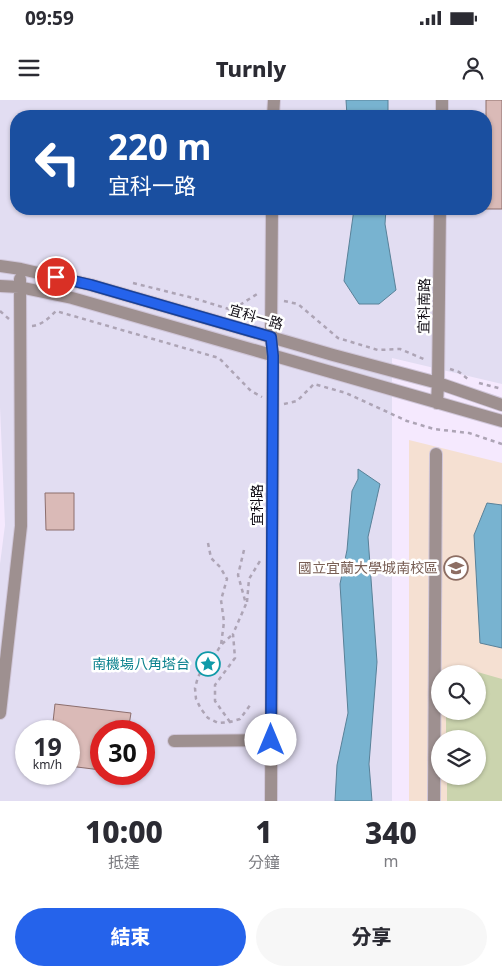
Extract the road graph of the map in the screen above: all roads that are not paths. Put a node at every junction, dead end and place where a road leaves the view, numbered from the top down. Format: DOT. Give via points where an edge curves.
graph roads {
  1 [pos="272,215"];
  2 [pos="440,215"];
  3 [pos="0,266"];
  4 [pos="21,269"];
  5 [pos="0,286"];
  6 [pos="19,287"];
  7 [pos="271,337"];
  8 [pos="273,356"];
  9 [pos="438,383"];
  10 [pos="436,403"];
  11 [pos="502,405"];
  12 [pos="502,421"];
  13 [pos="436,454"];
  14 [pos="0,713"];
  15 [pos="271,740"];
  16 [pos="174,741"];
  17 [pos="271,801"];
  18 [pos="434,801"];
  1 -- 7 [label="street, 宜科路"];
  2 -- 9 [label="street, 宜科南路"];
  3 -- 4 [label="street, 宜科一路"];
  4 -- 6 [label="street"];
  4 -- 7 [label="street, 宜科一路" via="91,285"];
  5 -- 6 [label="street"];
  6 -- 8 [label="street" via="72,298"];
  6 -- 14 [label="street" via="21,526"];
  7 -- 8 [label="street, 宜科路"];
  7 -- 9 [label="street, 宜科一路"];
  8 -- 10 [label="street"];
  8 -- 15 [label="street, 宜科路"];
  9 -- 10 [label="street, 宜科南路"];
  9 -- 11 [label="street, 宜科一路"];
  10 -- 12 [label="street"];
  13 -- 18 [label="street"];
  15 -- 16 [label="street"];
  15 -- 17 [label="street, 宜科路"];
}
